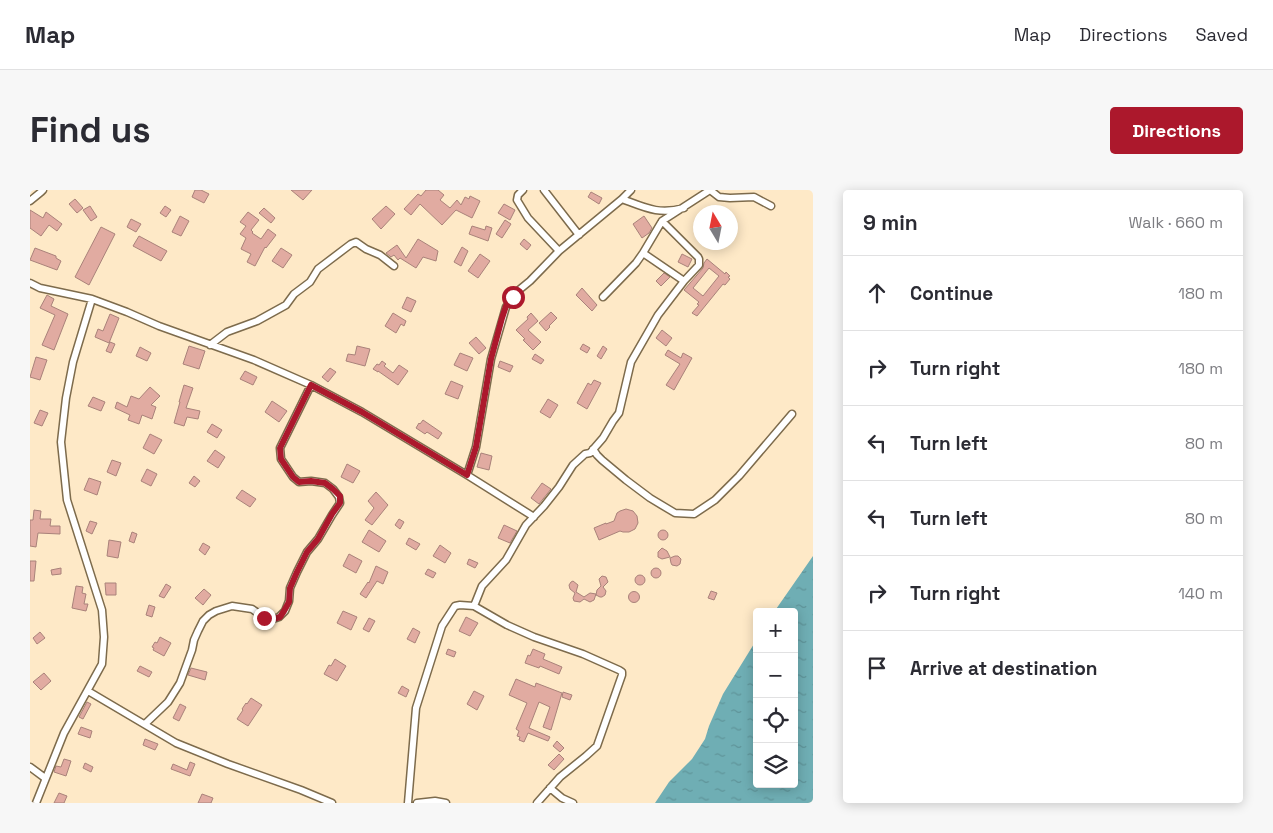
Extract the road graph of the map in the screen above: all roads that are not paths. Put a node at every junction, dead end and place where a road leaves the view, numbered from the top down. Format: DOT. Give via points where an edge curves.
graph roads {
  1 [pos="42,190"];
  2 [pos="523,190"];
  3 [pos="544,190"];
  4 [pos="631,190"];
  5 [pos="622,199"];
  6 [pos="30,201"];
  7 [pos="771,206"];
  8 [pos="684,208"];
  9 [pos="662,221"];
  10 [pos="579,235"];
  11 [pos="559,251"];
  12 [pos="643,253"];
  13 [pos="394,266"];
  14 [pos="684,281"];
  15 [pos="30,283"];
  16 [pos="603,297"];
  17 [pos="92,299"];
  18 [pos="210,345"];
  19 [pos="311,385"];
  20 [pos="792,414"];
  21 [pos="593,449"];
  22 [pos="467,475"];
  23 [pos="534,517"];
  24 [pos="474,606"];
  25 [pos="88,691"];
  26 [pos="145,724"];
  27 [pos="30,767"];
  28 [pos="45,778"];
  29 [pos="550,788"];
  30 [pos="36,803"];
  31 [pos="332,803"];
  32 [pos="408,803"];
  33 [pos="417,803"];
  34 [pos="446,803"];
  35 [pos="537,803"];
  36 [pos="573,803"];
  1 -- 6 [label="street"];
  2 -- 11 [label="street" via="517,197 521,207"];
  3 -- 10 [label="street"];
  4 -- 5 [label="street"];
  5 -- 8 [label="street" via="661,212"];
  5 -- 10 [label="street"];
  7 -- 8 [label="street" via="754,197 730,198 710,190"];
  8 -- 9 [label="street"];
  9 -- 12 [label="street"];
  9 -- 14 [label="street" via="700,259 699,265"];
  10 -- 11 [label="street"];
  11 -- 22 [label="street" via="506,306 491,359 476,447"];
  12 -- 14 [label="street"];
  12 -- 16 [label="street"];
  13 -- 18 [label="street" via="356,242 351,244 318,269 310,282 286,305 227,332"];
  14 -- 21 [label="street" via="658,316 631,362 619,413"];
  15 -- 17 [label="street"];
  17 -- 18 [label="street"];
  17 -- 25 [label="street" via="73,362 61,442 67,500 102,610 102,664"];
  18 -- 19 [label="street"];
  19 -- 22 [label="street"];
  19 -- 26 [label="street" via="280,448 281,459 299,482 325,483 340,496 340,503 307,552 290,588 289,602 280,617 264,618 252,610 232,606 210,615 198,631 180,683 168,702"];
  20 -- 21 [label="street" via="739,476 715,500 694,514 675,513 650,498"];
  21 -- 23 [label="street" via="573,465"];
  22 -- 23 [label="street"];
  23 -- 24 [label="street" via="506,560 482,586"];
  24 -- 29 [label="street" via="506,625 622,672 597,746"];
  24 -- 32 [label="street" via="455,606 442,626 416,708"];
  25 -- 26 [label="street"];
  25 -- 28 [label="street" via="64,733"];
  26 -- 31 [label="street" via="176,742 228,764"];
  27 -- 28 [label="street"];
  28 -- 30 [label="street"];
  29 -- 35 [label="street"];
  29 -- 36 [label="street"];
  33 -- 34 [label="street"];
}
